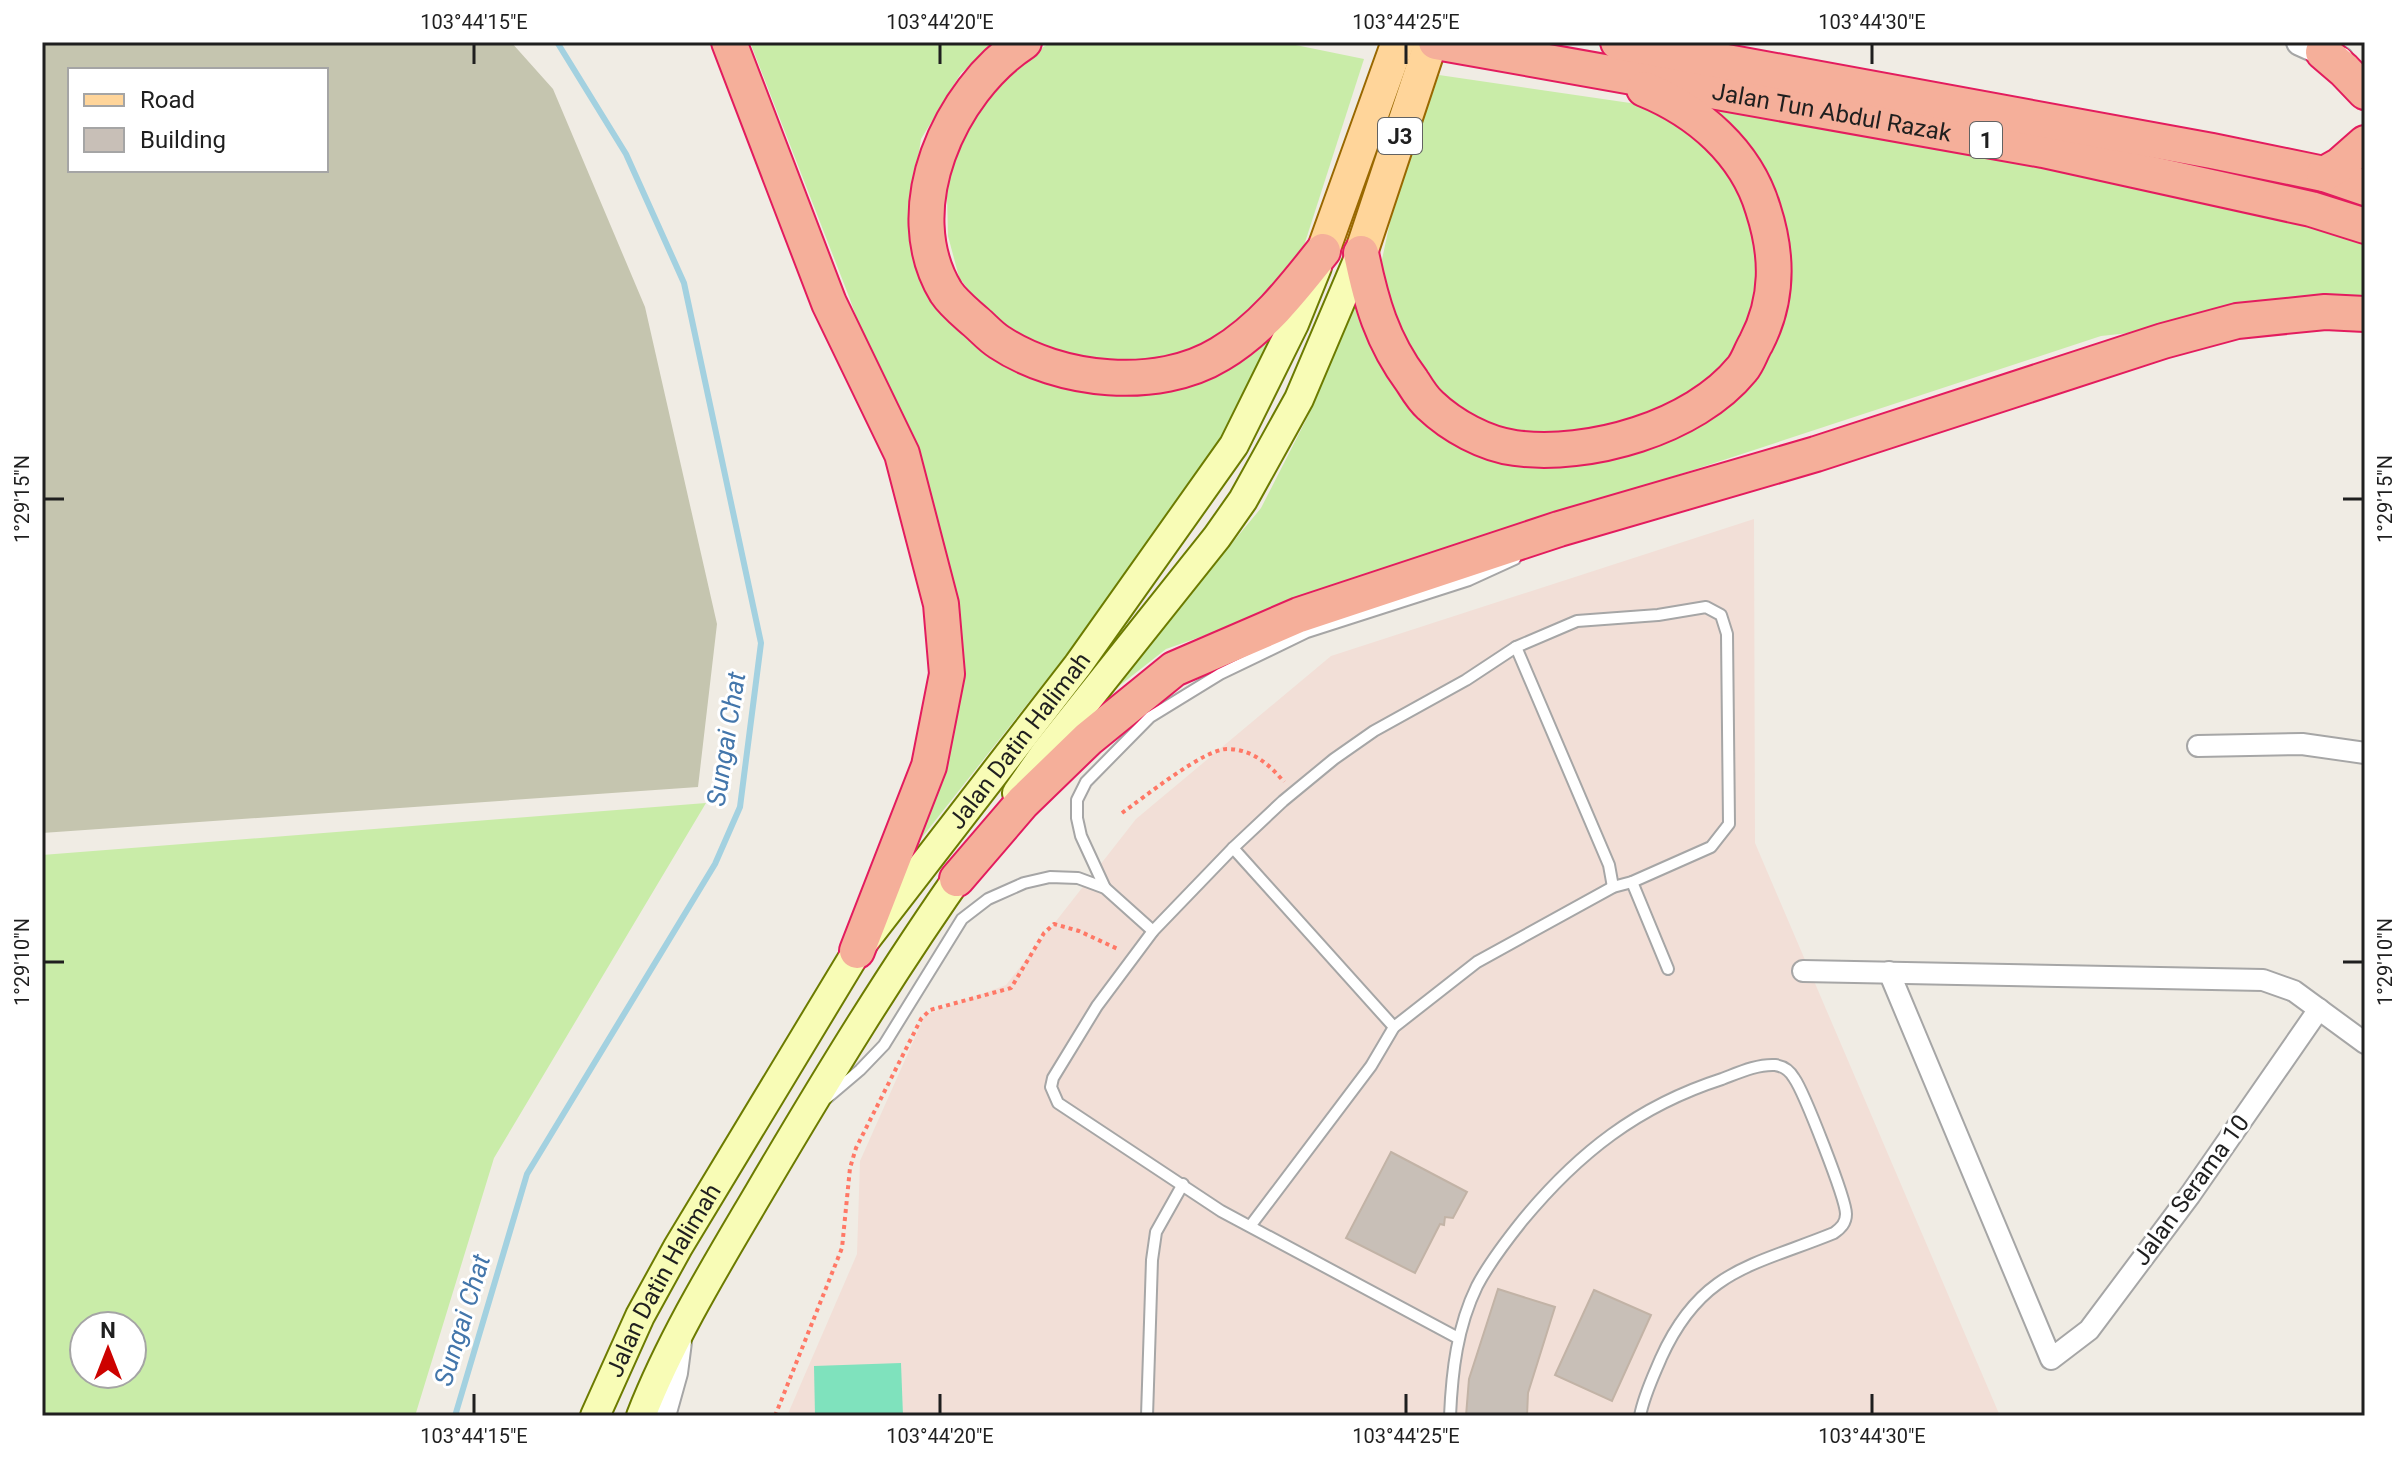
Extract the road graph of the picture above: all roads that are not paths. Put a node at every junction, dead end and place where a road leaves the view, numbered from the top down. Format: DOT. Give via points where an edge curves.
graph roads {
  1 [pos="729,42"];
  2 [pos="1024,42"];
  3 [pos="1398,42"];
  4 [pos="1433,42"];
  5 [pos="1644,44"];
  6 [pos="2311,47"];
  7 [pos="2365,71"];
  8 [pos="1603,73"];
  9 [pos="2365,92"];
  10 [pos="2365,143"];
  11 [pos="2353,183"];
  12 [pos="2365,226"];
  13 [pos="1328,238"];
  14 [pos="1365,242"];
  15 [pos="2365,314"];
  16 [pos="1559,529"];
  17 [pos="1516,647"];
  18 [pos="2198,746"];
  19 [pos="2365,753"];
  20 [pos="1233,848"];
  21 [pos="957,879"];
  22 [pos="1632,882"];
  23 [pos="1613,887"];
  24 [pos="1105,888"];
  25 [pos="1153,931"];
  26 [pos="857,951"];
  27 [pos="1668,969"];
  28 [pos="1803,971"];
  29 [pos="1889,972"];
  30 [pos="2319,1009"];
  31 [pos="1394,1027"];
  32 [pos="2365,1043"];
  33 [pos="805,1115"];
  34 [pos="1183,1184"];
  35 [pos="1251,1225"];
  36 [pos="686,1318"];
  37 [pos="1458,1338"];
  38 [pos="595,1416"];
  39 [pos="641,1416"];
  40 [pos="665,1416"];
  41 [pos="1147,1416"];
  42 [pos="1450,1416"];
  43 [pos="1640,1416"];
  1 -- 26 [label="highway" via="829,303 902,454 941,604 947,674 929,766"];
  2 -- 13 [label="highway" via="966,98 949,126 934,165 927,206 928,241 938,276 956,303 999,342 1042,363 1091,375 1136,379 1179,372 1218,356 1250,334"];
  3 -- 13 [label="main road, Jalan Datin Halimah / J3"];
  4 -- 8 [label="highway, Jalan Tun Abdul Razak / 1"];
  4 -- 14 [label="main road, Jalan Datin Halimah / J3"];
  5 -- 11 [label="highway, Jalan Tun Abdul Razak / 1"];
  6 -- 7 [label="street"];
  6 -- 9 [label="highway"];
  8 -- 12 [label="highway, Jalan Tun Abdul Razak / 1" via="2043,150 2311,209"];
  8 -- 14 [label="highway" via="1664,97 1721,137 1756,184 1773,239 1775,282 1764,326 1742,369 1703,405 1648,431 1578,448 1513,448 1468,433 1429,405 1392,354 1371,299"];
  10 -- 11 [label="highway" via="2340,165"];
  13 -- 26 [label="main road, Jalan Datin Halimah / J3" via="1294,324 1234,445 1078,665"];
  14 -- 21 [label="main road, Jalan Datin Halimah / J3" via="1299,399 1243,500 1045,753"];
  15 -- 16 [label="highway" via="2325,312 2237,321"];
  16 -- 21 [label="highway" via="1299,615 1174,669 1088,739 1023,802"];
  16 -- 24 [label="lane" via="1526,553 1469,580 1307,632 1220,674 1150,717 1086,782 1077,800 1081,836"];
  17 -- 20 [label="lane" via="1334,759"];
  17 -- 22 [label="lane" via="1577,621 1706,607 1721,615 1727,634 1729,824 1711,847"];
  17 -- 23 [label="lane" via="1609,865"];
  18 -- 19 [label="street" via="2302,744"];
  20 -- 25 [label="lane"];
  20 -- 31 [label="lane"];
  21 -- 33 [label="main road, Jalan Datin Halimah / J3"];
  22 -- 23 [label="lane"];
  22 -- 27 [label="lane"];
  23 -- 31 [label="lane" via="1477,962"];
  24 -- 25 [label="lane"];
  24 -- 33 [label="lane" via="1078,878 1050,877 988,899 962,919 884,1045"];
  25 -- 34 [label="lane" via="1097,1006 1051,1087 1066,1109"];
  26 -- 38 [label="main road, Jalan Datin Halimah / J3" via="670,1261"];
  28 -- 29 [label="street"];
  29 -- 30 [label="street" via="2263,980 2294,991"];
  29 -- 30 [label="street, Jalan Serama 10" via="2051,1359 2089,1330"];
  30 -- 32 [label="street"];
  31 -- 35 [label="lane" via="1371,1066"];
  33 -- 36 [label="main road, Jalan Datin Halimah / J3"];
  34 -- 35 [label="lane"];
  34 -- 41 [label="lane" via="1156,1232"];
  35 -- 37 [label="lane"];
  36 -- 39 [label="main road, Jalan Datin Halimah / J3"];
  36 -- 40 [label="street"];
  37 -- 42 [label="lane"];
  37 -- 43 [label="lane" via="1478,1285 1504,1243 1603,1139 1672,1097 1751,1069 1782,1067 1802,1090 1844,1200 1842,1228 1734,1272 1695,1302 1668,1342"];
}
